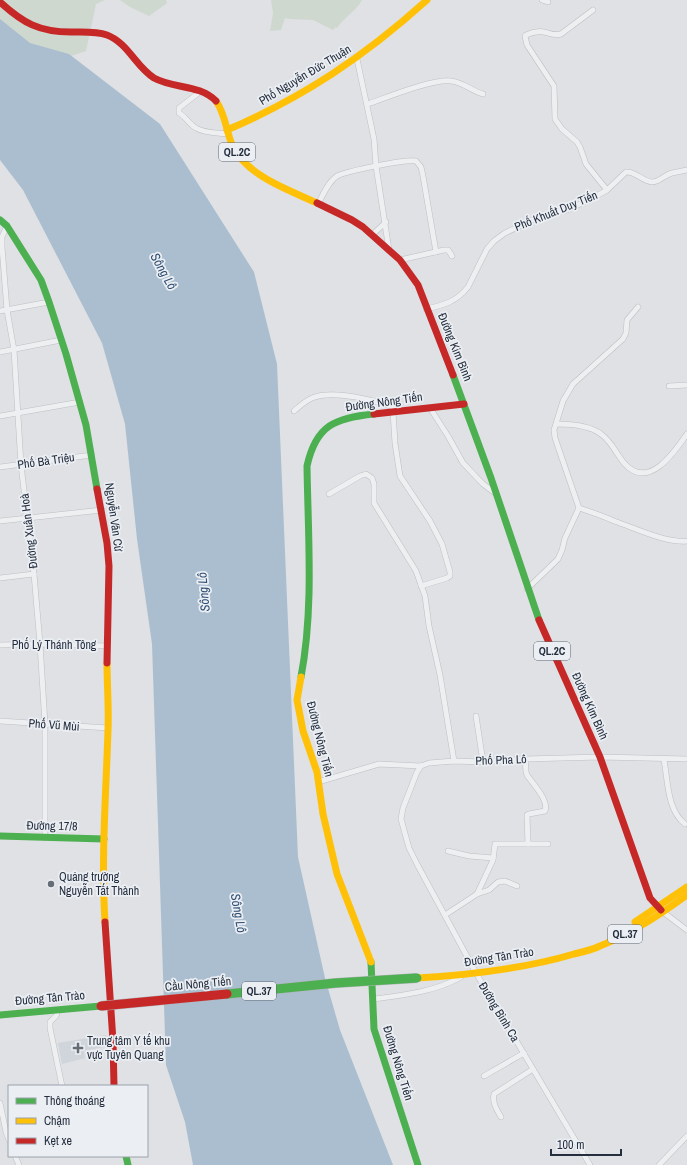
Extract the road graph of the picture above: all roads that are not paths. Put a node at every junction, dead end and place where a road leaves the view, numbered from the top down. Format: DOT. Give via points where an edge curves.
graph roads {
  1 [pos="427,0"];
  2 [pos="542,0"];
  3 [pos="0,2"];
  4 [pos="548,2"];
  5 [pos="593,10"];
  6 [pos="357,59"];
  7 [pos="201,91"];
  8 [pos="483,94"];
  9 [pos="368,104"];
  10 [pos="227,132"];
  11 [pos="376,166"];
  12 [pos="687,170"];
  13 [pos="607,190"];
  14 [pos="318,204"];
  15 [pos="386,222"];
  16 [pos="3,223"];
  17 [pos="372,235"];
  18 [pos="389,250"];
  19 [pos="436,252"];
  20 [pos="452,256"];
  21 [pos="400,260"];
  22 [pos="50,302"];
  23 [pos="638,307"];
  24 [pos="426,309"];
  25 [pos="7,310"];
  26 [pos="0,312"];
  27 [pos="61,340"];
  28 [pos="14,350"];
  29 [pos="0,352"];
  30 [pos="687,385"];
  31 [pos="669,386"];
  32 [pos="80,402"];
  33 [pos="464,404"];
  34 [pos="430,408"];
  35 [pos="294,410"];
  36 [pos="402,411"];
  37 [pos="18,412"];
  38 [pos="393,412"];
  39 [pos="0,416"];
  40 [pos="557,424"];
  41 [pos="687,434"];
  42 [pos="92,455"];
  43 [pos="21,465"];
  44 [pos="0,467"];
  45 [pos="488,481"];
  46 [pos="329,494"];
  47 [pos="579,508"];
  48 [pos="102,510"];
  49 [pos="27,518"];
  50 [pos="0,521"];
  51 [pos="687,540"];
  52 [pos="34,574"];
  53 [pos="0,578"];
  54 [pos="421,586"];
  55 [pos="527,589"];
  56 [pos="40,644"];
  57 [pos="0,645"];
  58 [pos="107,646"];
  59 [pos="476,716"];
  60 [pos="0,721"];
  61 [pos="45,724"];
  62 [pos="108,728"];
  63 [pos="600,757"];
  64 [pos="525,759"];
  65 [pos="664,760"];
  66 [pos="687,760"];
  67 [pos="454,761"];
  68 [pos="483,762"];
  69 [pos="421,766"];
  70 [pos="318,782"];
  71 [pos="685,824"];
  72 [pos="0,836"];
  73 [pos="45,838"];
  74 [pos="104,838"];
  75 [pos="528,844"];
  76 [pos="548,844"];
  77 [pos="448,851"];
  78 [pos="493,858"];
  79 [pos="517,886"];
  80 [pos="687,887"];
  81 [pos="478,894"];
  82 [pos="687,895"];
  83 [pos="660,909"];
  84 [pos="445,915"];
  85 [pos="687,930"];
  86 [pos="465,974"];
  87 [pos="476,974"];
  88 [pos="417,978"];
  89 [pos="374,999"];
  90 [pos="101,1006"];
  91 [pos="58,1010"];
  92 [pos="0,1015"];
  93 [pos="524,1053"];
  94 [pos="533,1069"];
  95 [pos="484,1076"];
  96 [pos="62,1085"];
  97 [pos="114,1085"];
  98 [pos="0,1103"];
  99 [pos="1,1116"];
  100 [pos="501,1118"];
  101 [pos="0,1129"];
  102 [pos="6,1132"];
  103 [pos="687,1136"];
  104 [pos="8,1137"];
  105 [pos="418,1165"];
  106 [pos="590,1165"];
  107 [pos="659,1165"];
  1 -- 6 [label="main road, Phố Nguyễn Đức Thuận"];
  2 -- 4 [label="street"];
  3 -- 7 [label="main road, Đường Kim Bình / QL.2C" via="17,16 44,30 94,32 110,36 154,77"];
  5 -- 13 [label="street" via="561,34 540,31 526,34 525,39 528,49 554,86 555,119 577,142 586,164"];
  6 -- 9 [label="street"];
  6 -- 10 [label="main road, Phố Nguyễn Đức Thuận" via="297,96"];
  7 -- 10 [label="main road, Đường Kim Bình / QL.2C" via="213,97 221,107"];
  7 -- 10 [label="street" via="179,108 179,113 196,128"];
  8 -- 9 [label="street" via="458,82 448,81 429,84"];
  9 -- 11 [label="street"];
  10 -- 14 [label="main road, Đường Kim Bình / QL.2C" via="233,147 257,173"];
  11 -- 14 [label="street" via="338,176 330,183"];
  11 -- 15 [label="street"];
  11 -- 19 [label="street" via="413,160 419,164"];
  12 -- 13 [label="street, Phố Khuất Duy Tiến" via="671,173 654,182 630,171 626,172"];
  13 -- 24 [label="street, Phố Khuất Duy Tiến" via="567,210 549,213 505,233 487,249 464,293 445,305"];
  14 -- 17 [label="main road, Đường Kim Bình / QL.2C" via="352,220"];
  15 -- 17 [label="street"];
  15 -- 18 [label="street"];
  16 -- 22 [label="main road, Nguyễn Văn Cừ" via="41,280"];
  16 -- 25 [label="street, Đường Xuân Hoà" via="2,247"];
  17 -- 18 [label="main road, Đường Kim Bình / QL.2C"];
  18 -- 21 [label="main road, Đường Kim Bình / QL.2C"];
  19 -- 20 [label="street" via="448,250"];
  19 -- 21 [label="street"];
  21 -- 24 [label="main road, Đường Kim Bình / QL.2C" via="418,285"];
  22 -- 25 [label="street"];
  22 -- 27 [label="main road, Nguyễn Văn Cừ"];
  23 -- 40 [label="street" via="627,320 623,338 573,384 563,401"];
  24 -- 33 [label="main road, Đường Kim Bình / QL.2C"];
  25 -- 26 [label="street"];
  25 -- 28 [label="street, Đường Xuân Hoà"];
  27 -- 28 [label="street"];
  27 -- 32 [label="main road, Nguyễn Văn Cừ"];
  28 -- 29 [label="street"];
  28 -- 37 [label="street, Đường Xuân Hoà"];
  30 -- 31 [label="street"];
  32 -- 37 [label="street"];
  32 -- 42 [label="main road, Nguyễn Văn Cừ"];
  33 -- 34 [label="main road, Đường Nông Tiến"];
  33 -- 45 [label="main road, Đường Kim Bình / QL.2C"];
  34 -- 36 [label="main road, Đường Nông Tiến"];
  34 -- 45 [label="street" via="469,471"];
  35 -- 36 [label="street" via="312,398 326,394 377,401"];
  36 -- 38 [label="main road, Đường Nông Tiến"];
  37 -- 39 [label="street"];
  37 -- 43 [label="street, Đường Xuân Hoà"];
  38 -- 54 [label="street" via="394,443 400,476 442,544 450,572 447,578"];
  38 -- 70 [label="main road, Đường Nông Tiến" via="344,418 322,431 314,441 309,454 309,592 305,656 297,700"];
  40 -- 41 [label="street" via="586,427 596,431 609,442 629,468 646,472 664,464"];
  40 -- 47 [label="street" via="554,430 555,438"];
  42 -- 43 [label="street, Phố Bà Triệu"];
  42 -- 48 [label="main road, Nguyễn Văn Cừ"];
  43 -- 44 [label="street, Phố Bà Triệu"];
  43 -- 49 [label="street, Đường Xuân Hoà"];
  45 -- 55 [label="main road, Đường Kim Bình / QL.2C" via="496,493"];
  46 -- 54 [label="street" via="360,476 369,475 374,484 374,503 416,571"];
  47 -- 51 [label="street" via="639,531 675,540"];
  47 -- 55 [label="street" via="558,559"];
  48 -- 49 [label="street"];
  48 -- 58 [label="main road, Nguyễn Văn Cừ" via="108,566"];
  49 -- 50 [label="street"];
  49 -- 52 [label="street, Đường Xuân Hoà"];
  52 -- 53 [label="street"];
  52 -- 56 [label="street, Đường Xuân Hoà"];
  54 -- 67 [label="street" via="440,675"];
  55 -- 63 [label="main road, Đường Kim Bình / QL.2C" via="542,629"];
  56 -- 57 [label="street, Phố Lý Thánh Tông"];
  56 -- 58 [label="street, Phố Lý Thánh Tông"];
  56 -- 61 [label="street, Đường Xuân Hoà"];
  58 -- 62 [label="main road, Nguyễn Văn Cừ"];
  59 -- 68 [label="street"];
  60 -- 61 [label="street, Phố Vũ Mùi"];
  61 -- 62 [label="street, Phố Vũ Mùi"];
  61 -- 73 [label="street, Đường Xuân Hoà"];
  62 -- 74 [label="main road, Nguyễn Văn Cừ"];
  63 -- 64 [label="street, Phố Pha Lô"];
  63 -- 65 [label="street, Phố Pha Lô"];
  63 -- 83 [label="main road, Đường Kim Bình / QL.2C" via="650,898"];
  64 -- 68 [label="street, Phố Pha Lô"];
  64 -- 75 [label="street" via="526,773 541,795 546,809 527,815"];
  65 -- 66 [label="street, Phố Pha Lô"];
  65 -- 71 [label="street" via="673,809"];
  67 -- 68 [label="street, Phố Pha Lô"];
  67 -- 69 [label="street, Phố Pha Lô"];
  69 -- 70 [label="street, Phố Pha Lô" via="379,764"];
  69 -- 84 [label="street, Đường Bình Ca" via="403,808 401,820 412,853"];
  70 -- 89 [label="main road, Đường Nông Tiến" via="337,874 372,964"];
  72 -- 73 [label="main road, Đường 17/8"];
  73 -- 74 [label="main road, Đường 17/8"];
  74 -- 97 [label="main road, Nguyễn Văn Cừ" via="104,901"];
  75 -- 76 [label="street"];
  75 -- 78 [label="street" via="496,843"];
  77 -- 78 [label="street"];
  78 -- 81 [label="street"];
  79 -- 81 [label="street" via="501,881"];
  80 -- 83 [label="main road, Đường Tân Trào / QL.37"];
  81 -- 84 [label="street"];
  82 -- 83 [label="main road, Đường Tân Trào / QL.37"];
  83 -- 85 [label="street"];
  83 -- 87 [label="main road, Đường Tân Trào / QL.37" via="627,933 602,946 546,962"];
  84 -- 87 [label="street, Đường Bình Ca"];
  86 -- 87 [label="main road, Đường Tân Trào / QL.37"];
  86 -- 88 [label="main road, Đường Tân Trào / QL.37"];
  86 -- 89 [label="street" via="430,990"];
  87 -- 93 [label="street, Đường Bình Ca"];
  88 -- 90 [label="main road, Cầu Nông Tiến / QL.37, bridge" via="336,983"];
  89 -- 105 [label="main road, Đường Nông Tiến" via="374,1029"];
  90 -- 91 [label="main road, Đường Tân Trào / QL.37"];
  91 -- 92 [label="main road, Đường Tân Trào / QL.37"];
  91 -- 96 [label="street" via="49,1024"];
  93 -- 94 [label="street, Đường Bình Ca"];
  93 -- 95 [label="street"];
  94 -- 100 [label="street" via="494,1094 494,1104"];
  94 -- 106 [label="street, Đường Bình Ca"];
  98 -- 99 [label="street"];
  99 -- 102 [label="street"];
  101 -- 102 [label="street"];
  102 -- 104 [label="street"];
  103 -- 107 [label="street"];
}
